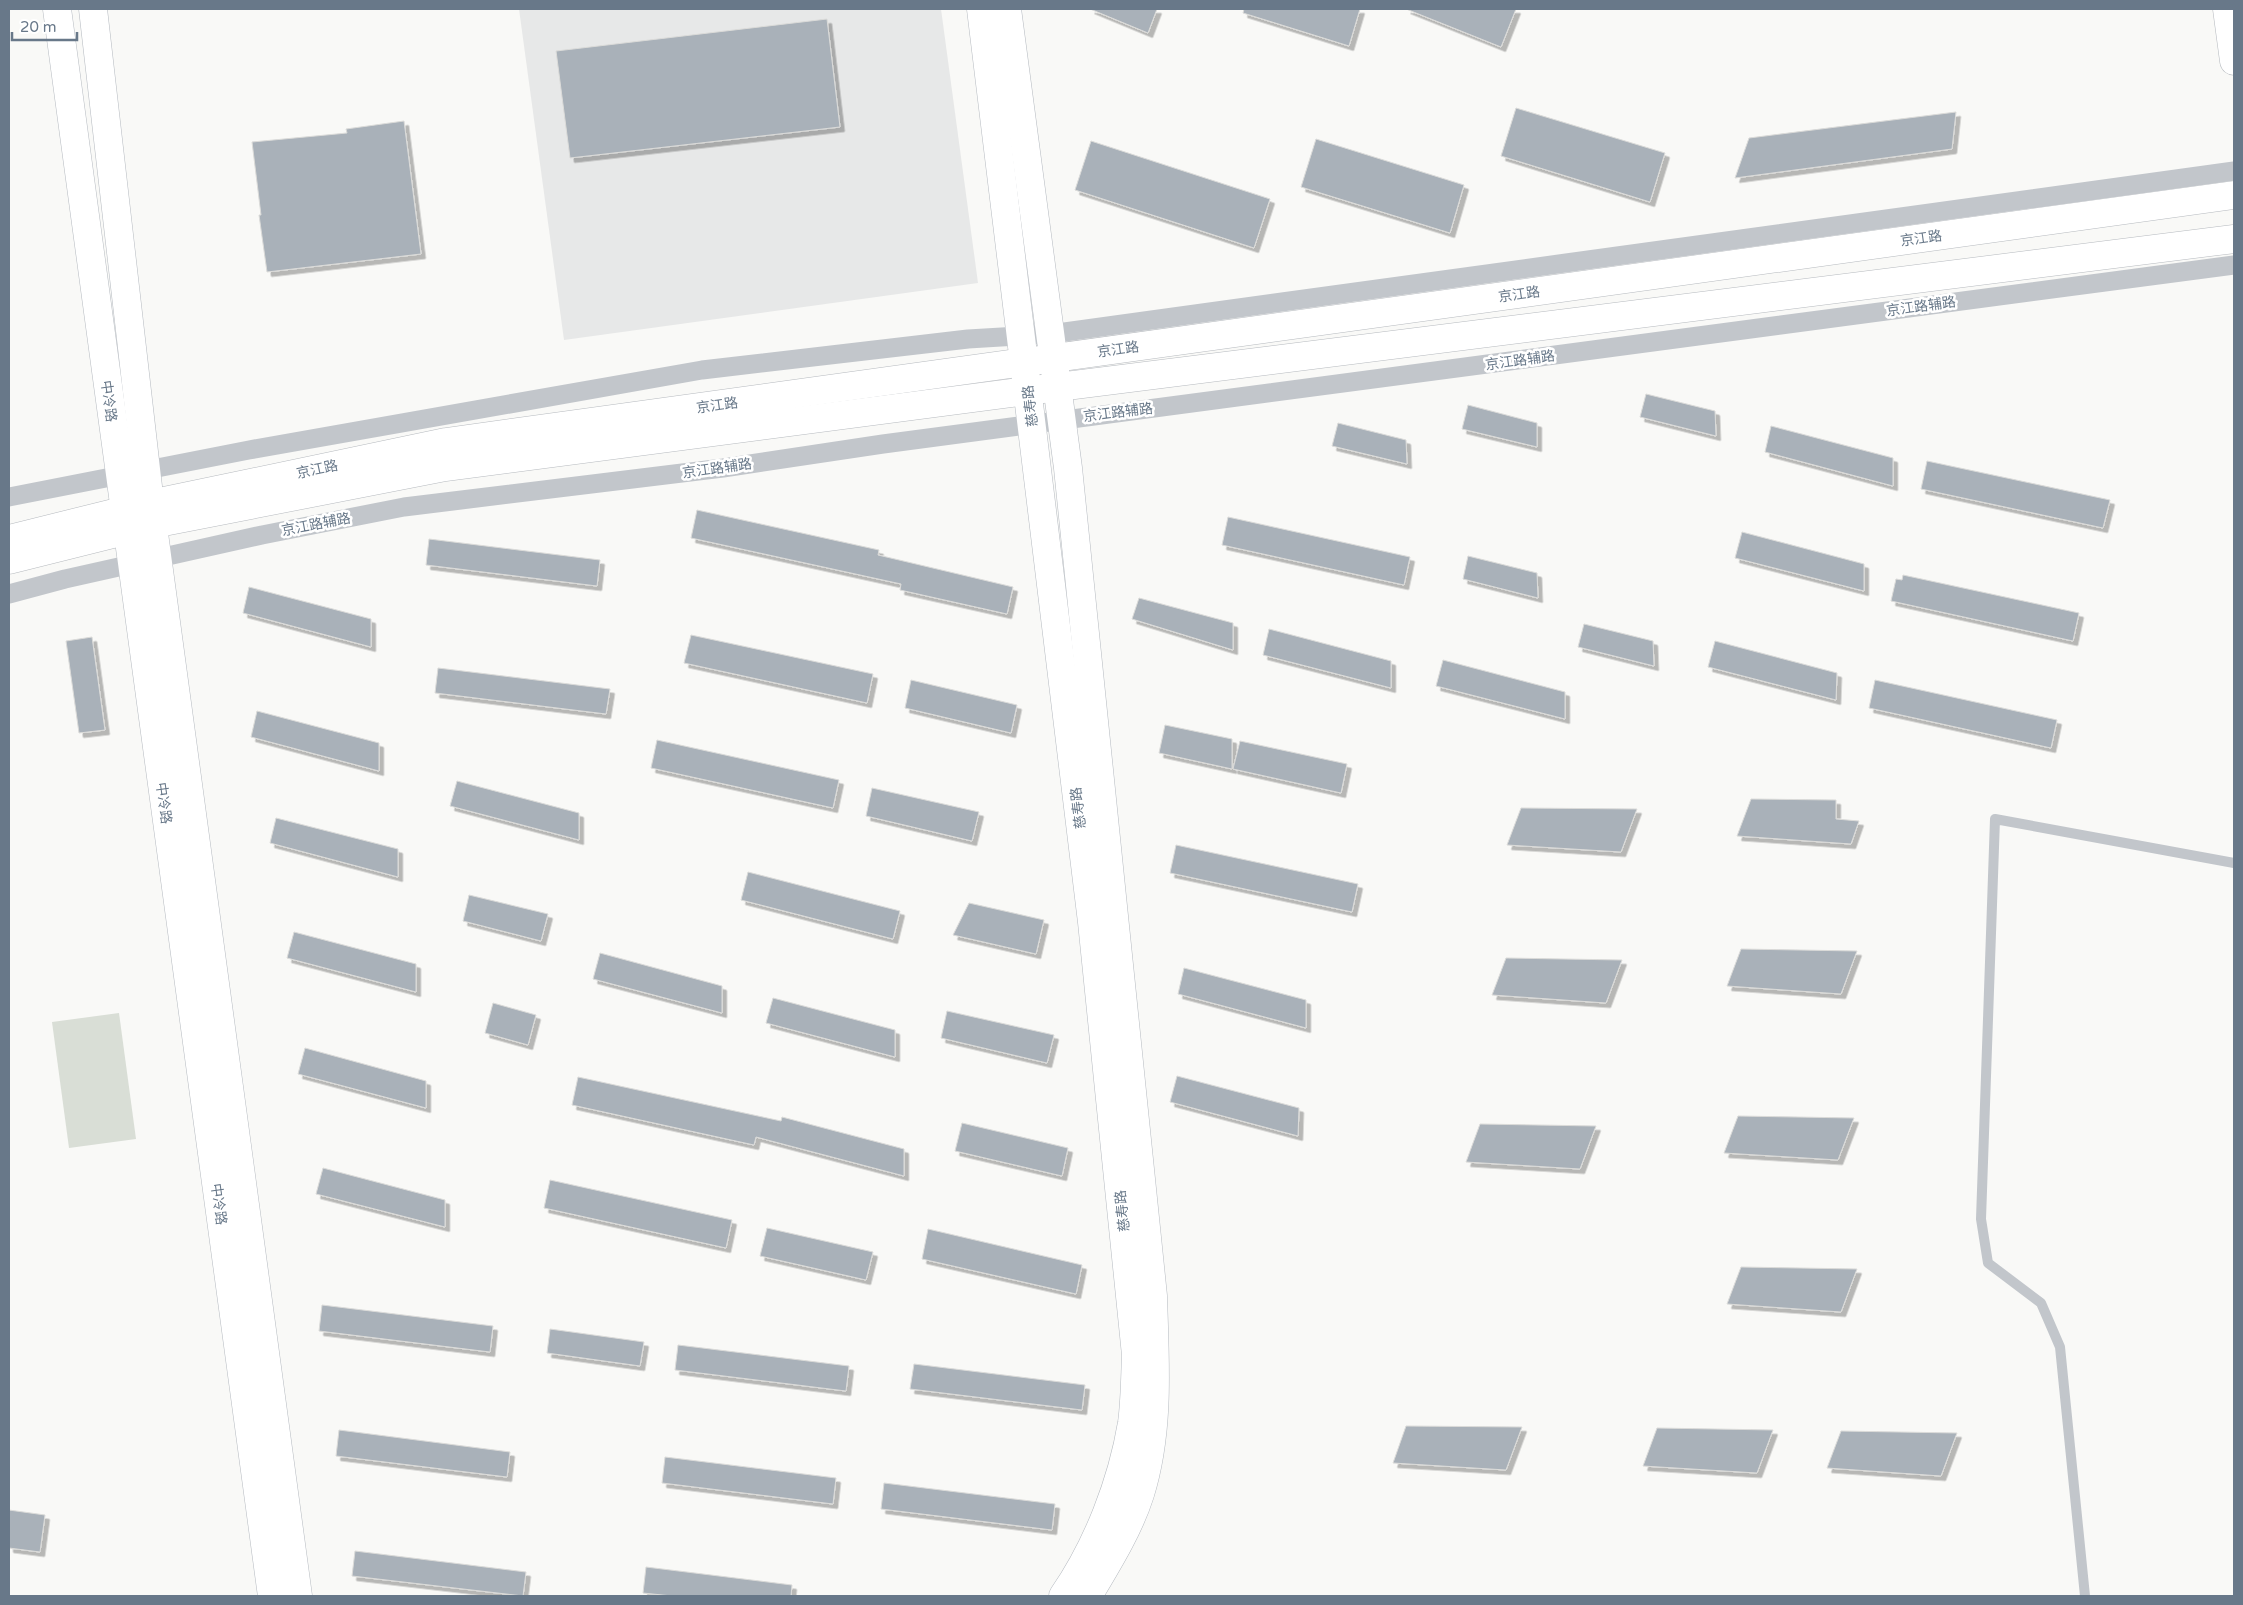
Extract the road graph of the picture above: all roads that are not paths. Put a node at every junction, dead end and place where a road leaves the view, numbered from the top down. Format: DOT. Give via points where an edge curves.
graph roads {
  1 [pos="57,9"];
  2 [pos="93,9"];
  3 [pos="981,9"];
  4 [pos="1007,9"];
  5 [pos="2227,9"];
  6 [pos="2234,60"];
  7 [pos="2234,171"];
  8 [pos="2234,195"];
  9 [pos="2234,239"];
  10 [pos="2234,265"];
  11 [pos="1021,336"];
  12 [pos="1052,346"];
  13 [pos="1024,363"];
  14 [pos="1058,387"];
  15 [pos="1028,391"];
  16 [pos="1062,420"];
  17 [pos="1032,424"];
  18 [pos="146,470"];
  19 [pos="119,475"];
  20 [pos="9,497"];
  21 [pos="151,514"];
  22 [pos="125,520"];
  23 [pos="9,539"];
  24 [pos="157,558"];
  25 [pos="9,560"];
  26 [pos="131,564"];
  27 [pos="9,594"];
  28 [pos="2234,863"];
  29 [pos="272,1596"];
  30 [pos="298,1596"];
  31 [pos="1063,1596"];
  32 [pos="1088,1596"];
  33 [pos="2086,1596"];
  1 -- 19 [label="street, 中冷路"];
  2 -- 18 [label="street, 中冷路"];
  3 -- 11 [label="street, 慈寿路"];
  4 -- 12 [label="street, 慈寿路"];
  5 -- 6 [label="street"];
  7 -- 12 [label="street"];
  8 -- 12 [label="street, 京江路"];
  9 -- 14 [label="street, 京江路"];
  10 -- 16 [label="street, 京江路辅路"];
  11 -- 12 [label="street"];
  11 -- 13 [label="street, 慈寿路"];
  11 -- 18 [label="street" via="968,339 702,370"];
  12 -- 13 [label="street, 京江路"];
  12 -- 14 [label="street, 慈寿路"];
  13 -- 15 [label="street, 慈寿路"];
  13 -- 21 [label="street, 京江路" via="446,442"];
  14 -- 15 [label="street, 京江路"];
  14 -- 16 [label="street, 慈寿路"];
  15 -- 17 [label="street, 慈寿路"];
  15 -- 21 [label="street, 京江路" via="445,468"];
  16 -- 17 [label="street, 京江路辅路"];
  16 -- 32 [label="street, 慈寿路" via="1153,1296 1155,1350 1155,1419 1140,1494 1119,1542"];
  17 -- 24 [label="street, 京江路辅路" via="722,468 404,507"];
  17 -- 31 [label="street, 慈寿路" via="1092,922 1136,1355 1132,1423 1116,1487 1095,1537"];
  18 -- 19 [label="street"];
  18 -- 21 [label="street, 中冷路"];
  19 -- 20 [label="street"];
  19 -- 22 [label="street, 中冷路"];
  21 -- 22 [label="street, 京江路"];
  21 -- 24 [label="street, 中冷路"];
  22 -- 23 [label="street, 京江路"];
  22 -- 25 [label="street, 京江路"];
  22 -- 26 [label="street, 中冷路"];
  24 -- 26 [label="street, 京江路辅路"];
  24 -- 30 [label="street, 中冷路"];
  26 -- 27 [label="street, 京江路辅路"];
  26 -- 29 [label="street, 中冷路"];
  28 -- 33 [label="lane" via="1995,819 1981,1219 1988,1263 2041,1303 2060,1347"];
}
